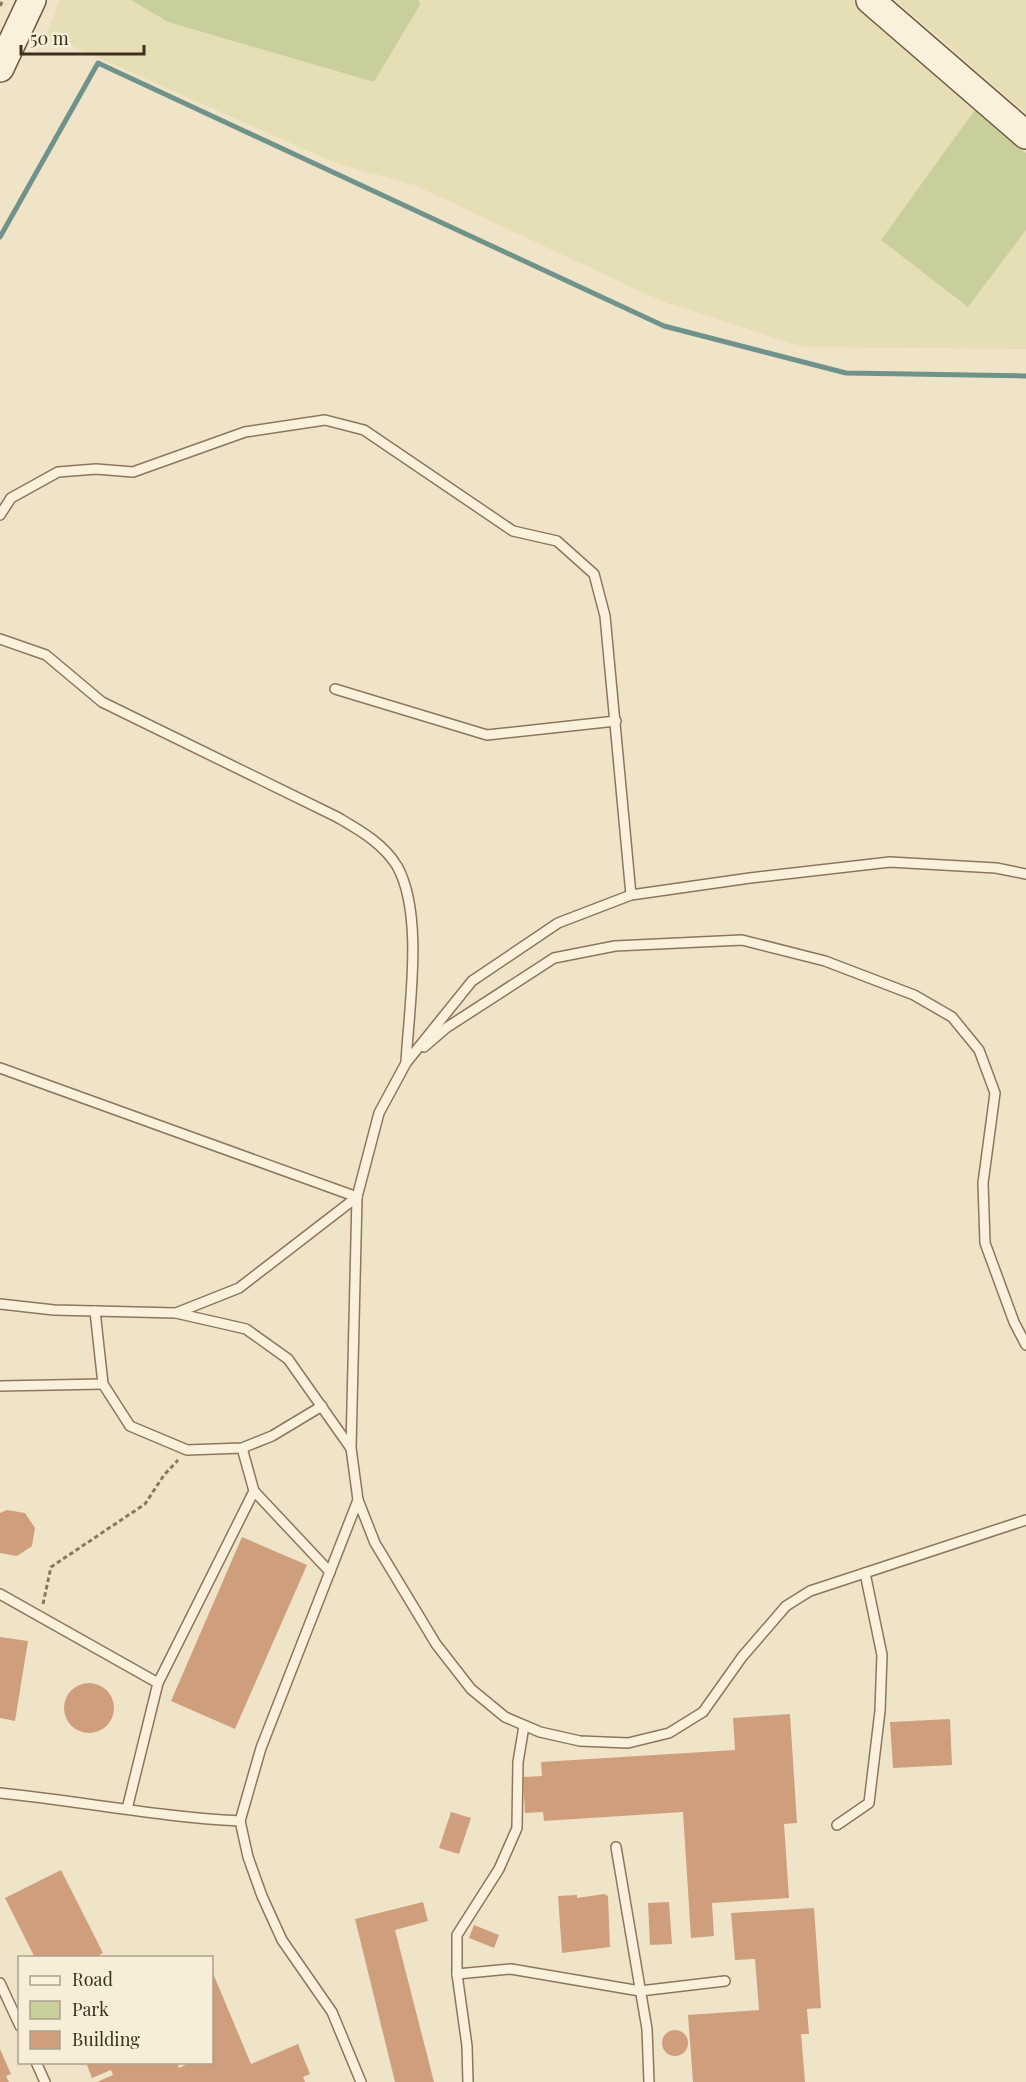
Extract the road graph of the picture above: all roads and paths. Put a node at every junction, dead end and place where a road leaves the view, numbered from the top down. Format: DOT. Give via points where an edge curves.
graph roads {
  1 [pos="3,0"];
  2 [pos="32,0"];
  3 [pos="870,0"];
  4 [pos="0,6"];
  5 [pos="0,68"];
  6 [pos="1026,135"];
  7 [pos="0,515"];
  8 [pos="0,639"];
  9 [pos="335,689"];
  10 [pos="616,721"];
  11 [pos="1026,874"];
  12 [pos="631,895"];
  13 [pos="406,1063"];
  14 [pos="0,1068"];
  15 [pos="357,1197"];
  16 [pos="0,1304"];
  17 [pos="95,1311"];
  18 [pos="176,1313"];
  19 [pos="1026,1345"];
  20 [pos="103,1384"];
  21 [pos="0,1386"];
  22 [pos="322,1406"];
  23 [pos="242,1448"];
  24 [pos="351,1448"];
  25 [pos="187,1450"];
  26 [pos="254,1491"];
  27 [pos="358,1500"];
  28 [pos="1026,1520"];
  29 [pos="330,1572"];
  30 [pos="865,1573"];
  31 [pos="0,1594"];
  32 [pos="40,1617"];
  33 [pos="158,1683"];
  34 [pos="524,1726"];
  35 [pos="0,1793"];
  36 [pos="127,1809"];
  37 [pos="240,1821"];
  38 [pos="837,1825"];
  39 [pos="616,1847"];
  40 [pos="457,1974"];
  41 [pos="725,1981"];
  42 [pos="0,1983"];
  43 [pos="640,1991"];
  44 [pos="18,2022"];
  45 [pos="37,2064"];
  46 [pos="45,2082"];
  47 [pos="361,2082"];
  48 [pos="468,2082"];
  49 [pos="649,2082"];
  1 -- 4 [label="path"];
  2 -- 5 [label="street"];
  3 -- 6 [label="street"];
  7 -- 10 [label="lane" via="11,498 57,472 133,472 245,432 326,420 364,430 513,531 558,541 594,574 605,616"];
  8 -- 13 [label="lane" via="46,655 102,702 337,817 373,839 397,866 412,906"];
  9 -- 10 [label="lane" via="487,735"];
  10 -- 12 [label="lane"];
  11 -- 12 [label="lane" via="996,868 890,862"];
  12 -- 13 [label="lane" via="558,923 472,981"];
  13 -- 15 [label="lane" via="379,1113"];
  13 -- 19 [label="lane" via="446,1029 554,958 615,946 742,940 825,962 914,995 952,1017 979,1050 994,1094 983,1183 984,1243"];
  14 -- 15 [label="lane"];
  15 -- 18 [label="lane" via="239,1288"];
  15 -- 24 [label="lane"];
  16 -- 17 [label="lane"];
  17 -- 18 [label="lane"];
  17 -- 20 [label="lane"];
  18 -- 22 [label="lane" via="246,1329 288,1359"];
  20 -- 21 [label="lane"];
  20 -- 25 [label="lane" via="130,1426"];
  22 -- 23 [label="lane" via="272,1436"];
  22 -- 24 [label="lane"];
  23 -- 25 [label="lane"];
  23 -- 26 [label="lane"];
  24 -- 27 [label="lane"];
  25 -- 32 [label="path" via="145,1504 51,1567"];
  26 -- 29 [label="lane"];
  26 -- 33 [label="lane"];
  27 -- 29 [label="lane"];
  27 -- 34 [label="lane" via="375,1543 436,1644 471,1689 505,1718"];
  28 -- 30 [label="lane"];
  29 -- 37 [label="lane" via="261,1748"];
  30 -- 34 [label="lane" via="810,1591 786,1606 742,1657 703,1712 669,1733 628,1743 580,1741"];
  30 -- 38 [label="lane" via="882,1655 880,1711 869,1803"];
  31 -- 32 [label="lane"];
  32 -- 33 [label="lane"];
  33 -- 36 [label="lane"];
  34 -- 40 [label="lane" via="518,1762 517,1828 500,1869 457,1935"];
  35 -- 36 [label="lane"];
  36 -- 37 [label="lane" via="182,1818"];
  37 -- 47 [label="lane" via="258,1887 282,1940 333,2012"];
  39 -- 43 [label="lane"];
  40 -- 43 [label="lane" via="511,1969"];
  40 -- 48 [label="lane"];
  41 -- 43 [label="lane"];
  42 -- 44 [label="lane"];
  43 -- 49 [label="lane" via="647,2029"];
  45 -- 46 [label="lane"];
}
